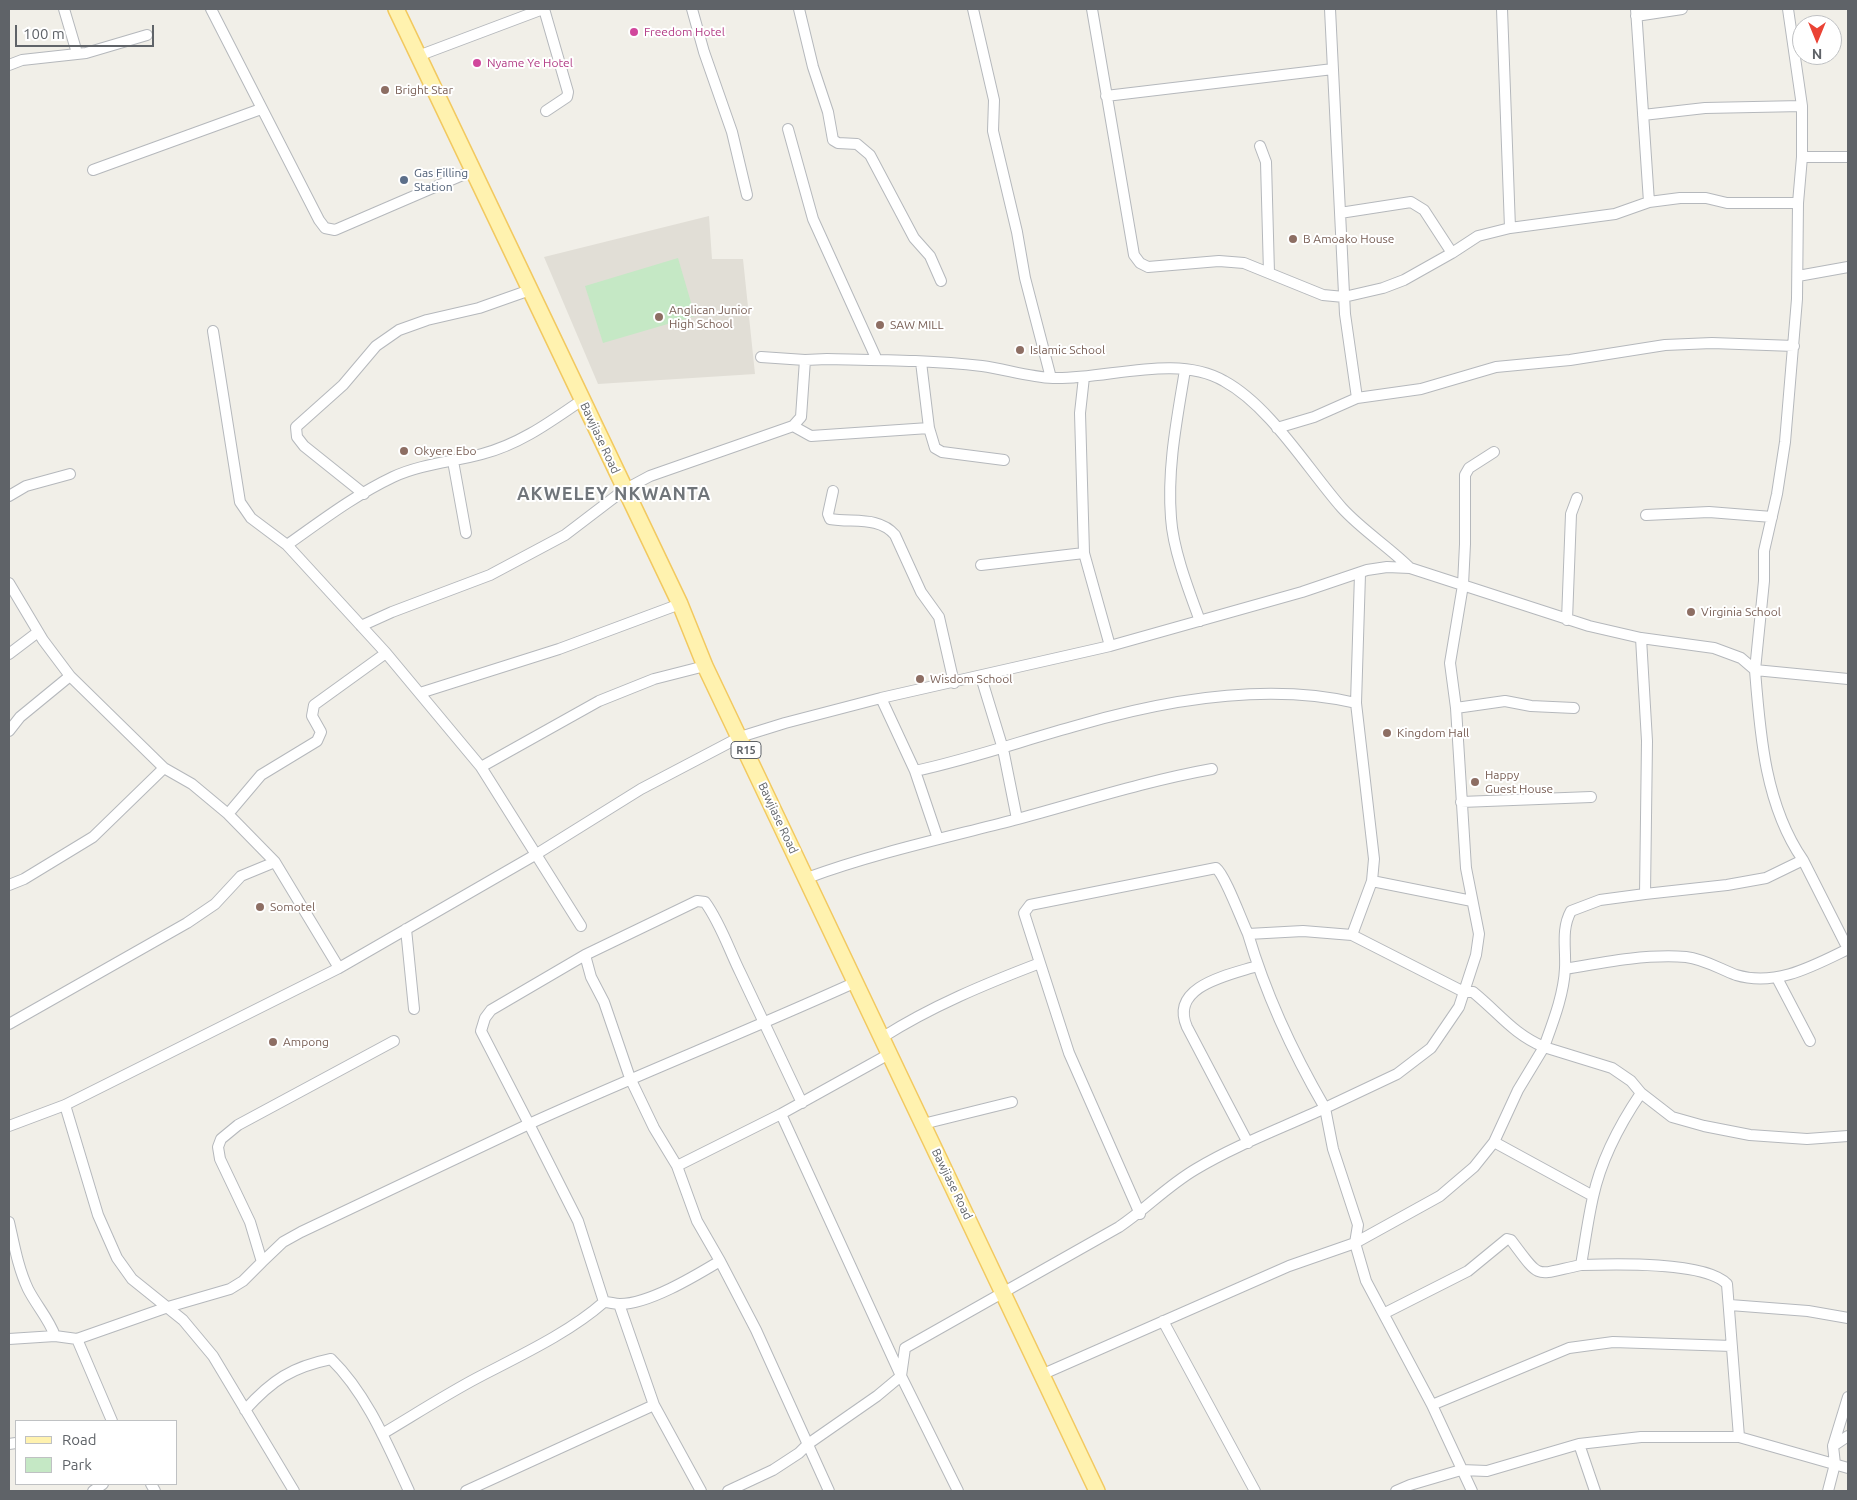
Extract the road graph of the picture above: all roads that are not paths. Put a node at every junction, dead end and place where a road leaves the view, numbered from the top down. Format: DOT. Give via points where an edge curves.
graph roads {
  1 [pos="64,9"];
  2 [pos="211,9"];
  3 [pos="396,9"];
  4 [pos="544,9"];
  5 [pos="692,9"];
  6 [pos="799,9"];
  7 [pos="973,9"];
  8 [pos="1092,9"];
  9 [pos="1330,9"];
  10 [pos="1502,9"];
  11 [pos="1682,9"];
  12 [pos="1788,9"];
  13 [pos="1636,12"];
  14 [pos="147,36"];
  15 [pos="77,53"];
  16 [pos="418,56"];
  17 [pos="9,65"];
  18 [pos="1333,69"];
  19 [pos="1106,96"];
  20 [pos="1802,106"];
  21 [pos="261,109"];
  22 [pos="546,111"];
  23 [pos="1643,115"];
  24 [pos="788,129"];
  25 [pos="1260,146"];
  26 [pos="1802,157"];
  27 [pos="1848,157"];
  28 [pos="94,170"];
  29 [pos="472,171"];
  30 [pos="747,195"];
  31 [pos="1649,202"];
  32 [pos="1798,203"];
  33 [pos="1340,213"];
  34 [pos="1510,228"];
  35 [pos="1452,253"];
  36 [pos="1848,267"];
  37 [pos="1269,273"];
  38 [pos="1798,276"];
  39 [pos="940,281"];
  40 [pos="530,290"];
  41 [pos="1344,298"];
  42 [pos="213,331"];
  43 [pos="1794,346"];
  44 [pos="760,357"];
  45 [pos="805,360"];
  46 [pos="877,360"];
  47 [pos="921,362"];
  48 [pos="1185,370"];
  49 [pos="1084,377"];
  50 [pos="1051,378"];
  51 [pos="1357,398"];
  52 [pos="582,400"];
  53 [pos="793,426"];
  54 [pos="929,428"];
  55 [pos="1277,428"];
  56 [pos="1494,452"];
  57 [pos="1004,460"];
  58 [pos="453,461"];
  59 [pos="70,474"];
  60 [pos="624,490"];
  61 [pos="833,491"];
  62 [pos="364,494"];
  63 [pos="9,496"];
  64 [pos="1577,498"];
  65 [pos="1646,515"];
  66 [pos="1772,518"];
  67 [pos="466,533"];
  68 [pos="287,545"];
  69 [pos="1084,553"];
  70 [pos="981,565"];
  71 [pos="1410,568"];
  72 [pos="1360,574"];
  73 [pos="9,583"];
  74 [pos="1463,585"];
  75 [pos="680,604"];
  76 [pos="1567,620"];
  77 [pos="1200,622"];
  78 [pos="361,626"];
  79 [pos="38,632"];
  80 [pos="1641,638"];
  81 [pos="1110,646"];
  82 [pos="386,652"];
  83 [pos="9,654"];
  84 [pos="705,666"];
  85 [pos="1755,670"];
  86 [pos="70,676"];
  87 [pos="981,677"];
  88 [pos="1848,679"];
  89 [pos="954,683"];
  90 [pos="420,693"];
  91 [pos="881,698"];
  92 [pos="1356,703"];
  93 [pos="1456,708"];
  94 [pos="1574,708"];
  95 [pos="9,731"];
  96 [pos="740,737"];
  97 [pos="1003,749"];
  98 [pos="481,767"];
  99 [pos="164,768"];
  100 [pos="1212,769"];
  101 [pos="915,771"];
  102 [pos="1591,797"];
  103 [pos="1461,802"];
  104 [pos="228,814"];
  105 [pos="1017,819"];
  106 [pos="938,839"];
  107 [pos="535,854"];
  108 [pos="1803,860"];
  109 [pos="275,862"];
  110 [pos="807,878"];
  111 [pos="1372,881"];
  112 [pos="9,885"];
  113 [pos="1645,894"];
  114 [pos="1472,901"];
  115 [pos="581,926"];
  116 [pos="406,929"];
  117 [pos="1248,934"];
  118 [pos="1352,935"];
  119 [pos="1848,949"];
  120 [pos="585,955"];
  121 [pos="1040,963"];
  122 [pos="1257,966"];
  123 [pos="339,968"];
  124 [pos="1565,969"];
  125 [pos="1778,978"];
  126 [pos="856,982"];
  127 [pos="1464,992"];
  128 [pos="414,1009"];
  129 [pos="764,1023"];
  130 [pos="9,1024"];
  131 [pos="882,1037"];
  132 [pos="394,1041"];
  133 [pos="1810,1041"];
  134 [pos="1544,1047"];
  135 [pos="891,1053"];
  136 [pos="630,1078"];
  137 [pos="1641,1093"];
  138 [pos="1012,1102"];
  139 [pos="802,1103"];
  140 [pos="65,1105"];
  141 [pos="1325,1108"];
  142 [pos="781,1114"];
  143 [pos="529,1124"];
  144 [pos="923,1124"];
  145 [pos="9,1126"];
  146 [pos="1848,1136"];
  147 [pos="1494,1142"];
  148 [pos="1248,1143"];
  149 [pos="677,1166"];
  150 [pos="1593,1196"];
  151 [pos="1140,1214"];
  152 [pos="9,1222"];
  153 [pos="1355,1243"];
  154 [pos="720,1261"];
  155 [pos="262,1262"];
  156 [pos="1581,1265"];
  157 [pos="1004,1293"];
  158 [pos="604,1302"];
  159 [pos="619,1304"];
  160 [pos="1730,1306"];
  161 [pos="168,1307"];
  162 [pos="1384,1314"];
  163 [pos="1848,1318"];
  164 [pos="1163,1321"];
  165 [pos="55,1336"];
  166 [pos="77,1339"];
  167 [pos="9,1340"];
  168 [pos="1732,1346"];
  169 [pos="1041,1375"];
  170 [pos="901,1376"];
  171 [pos="1848,1397"];
  172 [pos="1432,1405"];
  173 [pos="654,1406"];
  174 [pos="245,1410"];
  175 [pos="112,1420"];
  176 [pos="382,1434"];
  177 [pos="1848,1436"];
  178 [pos="1739,1437"];
  179 [pos="808,1444"];
  180 [pos="1579,1444"];
  181 [pos="1833,1446"];
  182 [pos="1836,1464"];
  183 [pos="1848,1468"];
  184 [pos="1461,1470"];
  185 [pos="294,1491"];
  186 [pos="409,1491"];
  187 [pos="466,1491"];
  188 [pos="700,1491"];
  189 [pos="728,1491"];
  190 [pos="829,1491"];
  191 [pos="958,1491"];
  192 [pos="1097,1491"];
  193 [pos="1255,1491"];
  194 [pos="1396,1491"];
  195 [pos="1472,1491"];
  196 [pos="1595,1491"];
  197 [pos="1828,1491"];
  1 -- 15 [label="street"];
  2 -- 21 [label="street"];
  3 -- 16 [label="main road, Bawjiase Road / R15"];
  4 -- 16 [label="street"];
  4 -- 22 [label="street" via="568,92 567,97"];
  5 -- 30 [label="street" via="732,132"];
  6 -- 39 [label="street" via="833,140 857,144 870,156 914,238 930,256"];
  7 -- 50 [label="street" via="994,100 993,131"];
  8 -- 19 [label="street"];
  9 -- 18 [label="street"];
  10 -- 34 [label="street"];
  11 -- 13 [label="street"];
  12 -- 20 [label="street"];
  13 -- 23 [label="street"];
  14 -- 15 [label="street"];
  15 -- 17 [label="street" via="22,60"];
  16 -- 29 [label="main road, Bawjiase Road / R15"];
  18 -- 19 [label="street"];
  18 -- 33 [label="street"];
  19 -- 37 [label="street" via="1134,255 1140,263 1148,267 1244,262"];
  20 -- 23 [label="street" via="1705,108"];
  20 -- 26 [label="street"];
  21 -- 28 [label="street"];
  21 -- 29 [label="street" via="318,220 330,230"];
  23 -- 31 [label="street"];
  24 -- 46 [label="street" via="813,219"];
  25 -- 37 [label="street" via="1266,162"];
  26 -- 27 [label="street"];
  26 -- 32 [label="street"];
  29 -- 40 [label="main road, Bawjiase Road / R15"];
  31 -- 32 [label="street" via="1706,198 1727,203"];
  31 -- 34 [label="street" via="1615,214"];
  32 -- 38 [label="street"];
  33 -- 35 [label="street" via="1411,202 1424,210"];
  33 -- 41 [label="street"];
  34 -- 35 [label="street" via="1486,232"];
  35 -- 41 [label="street" via="1390,286"];
  36 -- 38 [label="street"];
  37 -- 41 [label="street" via="1324,294"];
  38 -- 43 [label="street"];
  40 -- 52 [label="main road, Bawjiase Road / R15"];
  40 -- 62 [label="street" via="399,330 376,346 343,385 296,427 297,437 304,446"];
  41 -- 51 [label="street"];
  42 -- 68 [label="street" via="240,502 251,518"];
  43 -- 51 [label="street" via="1712,343 1634,349 1570,360 1496,367 1421,389"];
  43 -- 66 [label="street" via="1785,442"];
  44 -- 45 [label="street"];
  45 -- 46 [label="street"];
  45 -- 53 [label="street" via="801,418"];
  46 -- 47 [label="street"];
  47 -- 50 [label="street" via="984,366"];
  47 -- 54 [label="street"];
  48 -- 49 [label="street" via="1156,369"];
  48 -- 55 [label="street" via="1217,377 1230,384"];
  48 -- 77 [label="street" via="1172,448 1171,520 1185,580"];
  49 -- 50 [label="street"];
  49 -- 69 [label="street" via="1080,413"];
  51 -- 55 [label="street" via="1314,417"];
  52 -- 58 [label="street" via="528,437 484,454"];
  52 -- 60 [label="main road, Bawjiase Road / R15"];
  53 -- 54 [label="street" via="811,436"];
  53 -- 60 [label="street" via="650,476"];
  54 -- 57 [label="street" via="936,448 942,452"];
  55 -- 71 [label="street" via="1344,510"];
  56 -- 74 [label="street" via="1469,468 1465,475"];
  58 -- 62 [label="street" via="414,469"];
  58 -- 67 [label="street"];
  59 -- 63 [label="street" via="26,486"];
  60 -- 75 [label="main road, Bawjiase Road / R15"];
  60 -- 78 [label="street" via="565,535 490,575"];
  61 -- 89 [label="street" via="828,514 830,519 876,523 889,528 895,535 922,592 939,618"];
  62 -- 68 [label="street"];
  64 -- 76 [label="street" via="1571,514"];
  65 -- 66 [label="street" via="1710,512"];
  66 -- 85 [label="street" via="1764,551"];
  68 -- 78 [label="street"];
  69 -- 70 [label="street"];
  69 -- 81 [label="street"];
  71 -- 72 [label="street" via="1387,567"];
  71 -- 74 [label="street"];
  72 -- 77 [label="street"];
  72 -- 92 [label="street"];
  73 -- 79 [label="street"];
  74 -- 76 [label="street"];
  74 -- 93 [label="street" via="1450,663"];
  75 -- 84 [label="main road, Bawjiase Road / R15"];
  75 -- 90 [label="street"];
  76 -- 80 [label="street"];
  77 -- 81 [label="street"];
  78 -- 82 [label="street"];
  79 -- 83 [label="street"];
  79 -- 86 [label="street"];
  80 -- 85 [label="street" via="1714,648 1741,658"];
  80 -- 113 [label="street" via="1647,741"];
  81 -- 87 [label="street" via="990,672"];
  82 -- 90 [label="street"];
  82 -- 104 [label="street" via="314,705 312,716 321,732 316,741 260,775"];
  84 -- 96 [label="main road, Bawjiase Road / R15"];
  84 -- 98 [label="street" via="654,680 598,701"];
  85 -- 88 [label="street"];
  85 -- 108 [label="street" via="1766,772 1794,847"];
  86 -- 95 [label="street" via="20,717"];
  86 -- 99 [label="street"];
  87 -- 89 [label="street"];
  87 -- 97 [label="street"];
  89 -- 91 [label="street"];
  90 -- 98 [label="street"];
  91 -- 96 [label="street"];
  91 -- 101 [label="street"];
  92 -- 97 [label="street" via="1330,697 1281,693 1224,696 1081,724"];
  92 -- 111 [label="street" via="1374,859"];
  93 -- 94 [label="street" via="1505,701"];
  93 -- 103 [label="street"];
  96 -- 107 [label="street" via="641,789"];
  96 -- 110 [label="main road, Bawjiase Road / R15"];
  97 -- 101 [label="street"];
  97 -- 105 [label="street"];
  98 -- 107 [label="street"];
  99 -- 104 [label="street" via="192,784"];
  99 -- 112 [label="street" via="93,837"];
  100 -- 105 [label="street" via="1143,783"];
  101 -- 106 [label="street"];
  102 -- 103 [label="street"];
  103 -- 114 [label="street"];
  104 -- 109 [label="street"];
  105 -- 106 [label="street"];
  106 -- 110 [label="street" via="891,850"];
  107 -- 115 [label="street"];
  107 -- 116 [label="street"];
  108 -- 113 [label="street" via="1766,878"];
  108 -- 119 [label="street"];
  109 -- 123 [label="street"];
  109 -- 130 [label="street" via="241,876 215,904 187,922"];
  110 -- 126 [label="main road, Bawjiase Road / R15"];
  111 -- 114 [label="street"];
  111 -- 118 [label="street"];
  113 -- 124 [label="street" via="1600,900 1571,911 1564,930"];
  114 -- 127 [label="street" via="1479,934"];
  116 -- 123 [label="street"];
  116 -- 128 [label="street"];
  117 -- 118 [label="street" via="1303,931"];
  117 -- 121 [label="street" via="1225,878 1216,868 1030,905 1024,913"];
  117 -- 122 [label="street"];
  118 -- 127 [label="street"];
  119 -- 125 [label="street" via="1813,967"];
  120 -- 129 [label="street" via="697,901 705,902"];
  120 -- 136 [label="street"];
  120 -- 143 [label="street" via="491,1010 483,1024 481,1031"];
  121 -- 131 [label="street" via="988,983"];
  121 -- 151 [label="street" via="1069,1053"];
  122 -- 141 [label="street" via="1295,1056"];
  122 -- 148 [label="street" via="1208,982 1186,998 1183,1008 1183,1019"];
  123 -- 140 [label="street"];
  124 -- 125 [label="street" via="1620,959 1687,957 1736,975 1768,980"];
  124 -- 134 [label="street" via="1554,1020"];
  125 -- 133 [label="street"];
  126 -- 129 [label="street"];
  126 -- 131 [label="main road, Bawjiase Road / R15"];
  127 -- 134 [label="street" via="1473,992 1526,1040"];
  127 -- 141 [label="street" via="1459,1007 1431,1048 1397,1074"];
  129 -- 136 [label="street"];
  129 -- 139 [label="street"];
  131 -- 135 [label="main road, Bawjiase Road / R15"];
  132 -- 155 [label="street" via="238,1125 221,1139 218,1146 220,1159 250,1222"];
  134 -- 137 [label="street" via="1612,1068 1631,1081"];
  134 -- 147 [label="street" via="1518,1090"];
  135 -- 139 [label="street"];
  135 -- 144 [label="main road, Bawjiase Road / R15"];
  136 -- 143 [label="street"];
  136 -- 149 [label="street"];
  137 -- 146 [label="street" via="1672,1116 1704,1126 1750,1135 1807,1139"];
  137 -- 150 [label="street" via="1622,1125"];
  138 -- 144 [label="street"];
  139 -- 142 [label="street"];
  140 -- 145 [label="street"];
  140 -- 161 [label="street" via="98,1215 117,1258 132,1278"];
  141 -- 148 [label="street"];
  141 -- 153 [label="street" via="1332,1149 1358,1225"];
  142 -- 149 [label="street"];
  142 -- 170 [label="street"];
  143 -- 155 [label="street" via="301,1232 283,1242"];
  143 -- 158 [label="street" via="578,1221"];
  144 -- 157 [label="main road, Bawjiase Road / R15"];
  147 -- 150 [label="street"];
  147 -- 153 [label="street" via="1474,1167 1444,1192"];
  148 -- 151 [label="street" via="1165,1189"];
  149 -- 154 [label="street" via="697,1221"];
  150 -- 156 [label="street"];
  151 -- 157 [label="street"];
  152 -- 165 [label="street" via="27,1288"];
  153 -- 162 [label="street" via="1366,1281"];
  153 -- 164 [label="street" via="1289,1266"];
  154 -- 159 [label="street" via="702,1274 668,1289"];
  154 -- 179 [label="street" via="756,1330"];
  155 -- 161 [label="street" via="230,1289"];
  156 -- 160 [label="street" via="1654,1266 1720,1276 1727,1284"];
  156 -- 162 [label="street" via="1542,1273 1534,1271 1511,1240 1507,1240 1468,1272"];
  157 -- 169 [label="main road, Bawjiase Road / R15"];
  157 -- 170 [label="street" via="905,1348"];
  158 -- 159 [label="street"];
  158 -- 176 [label="street" via="532,1349"];
  159 -- 173 [label="street"];
  160 -- 163 [label="street"];
  160 -- 168 [label="street"];
  161 -- 166 [label="street"];
  161 -- 174 [label="street" via="213,1356"];
  162 -- 172 [label="street"];
  164 -- 169 [label="street"];
  164 -- 193 [label="street"];
  165 -- 166 [label="street"];
  165 -- 167 [label="street"];
  166 -- 175 [label="street"];
  168 -- 172 [label="street" via="1613,1342 1569,1348"];
  168 -- 178 [label="street"];
  169 -- 192 [label="main road, Bawjiase Road / R15"];
  170 -- 179 [label="street" via="878,1396"];
  170 -- 191 [label="street"];
  171 -- 181 [label="street"];
  172 -- 184 [label="street"];
  173 -- 187 [label="street"];
  173 -- 188 [label="street"];
  174 -- 176 [label="street" via="266,1387 282,1376 304,1365 331,1359 348,1376"];
  174 -- 185 [label="street"];
  176 -- 186 [label="street"];
  177 -- 181 [label="street"];
  178 -- 180 [label="street" via="1641,1437"];
  178 -- 182 [label="street"];
  179 -- 189 [label="street" via="772,1470"];
  179 -- 190 [label="street"];
  180 -- 184 [label="street" via="1488,1471"];
  180 -- 196 [label="street"];
  181 -- 182 [label="street"];
  182 -- 183 [label="street"];
  182 -- 197 [label="street"];
  184 -- 194 [label="street"];
  184 -- 195 [label="street"];
}
